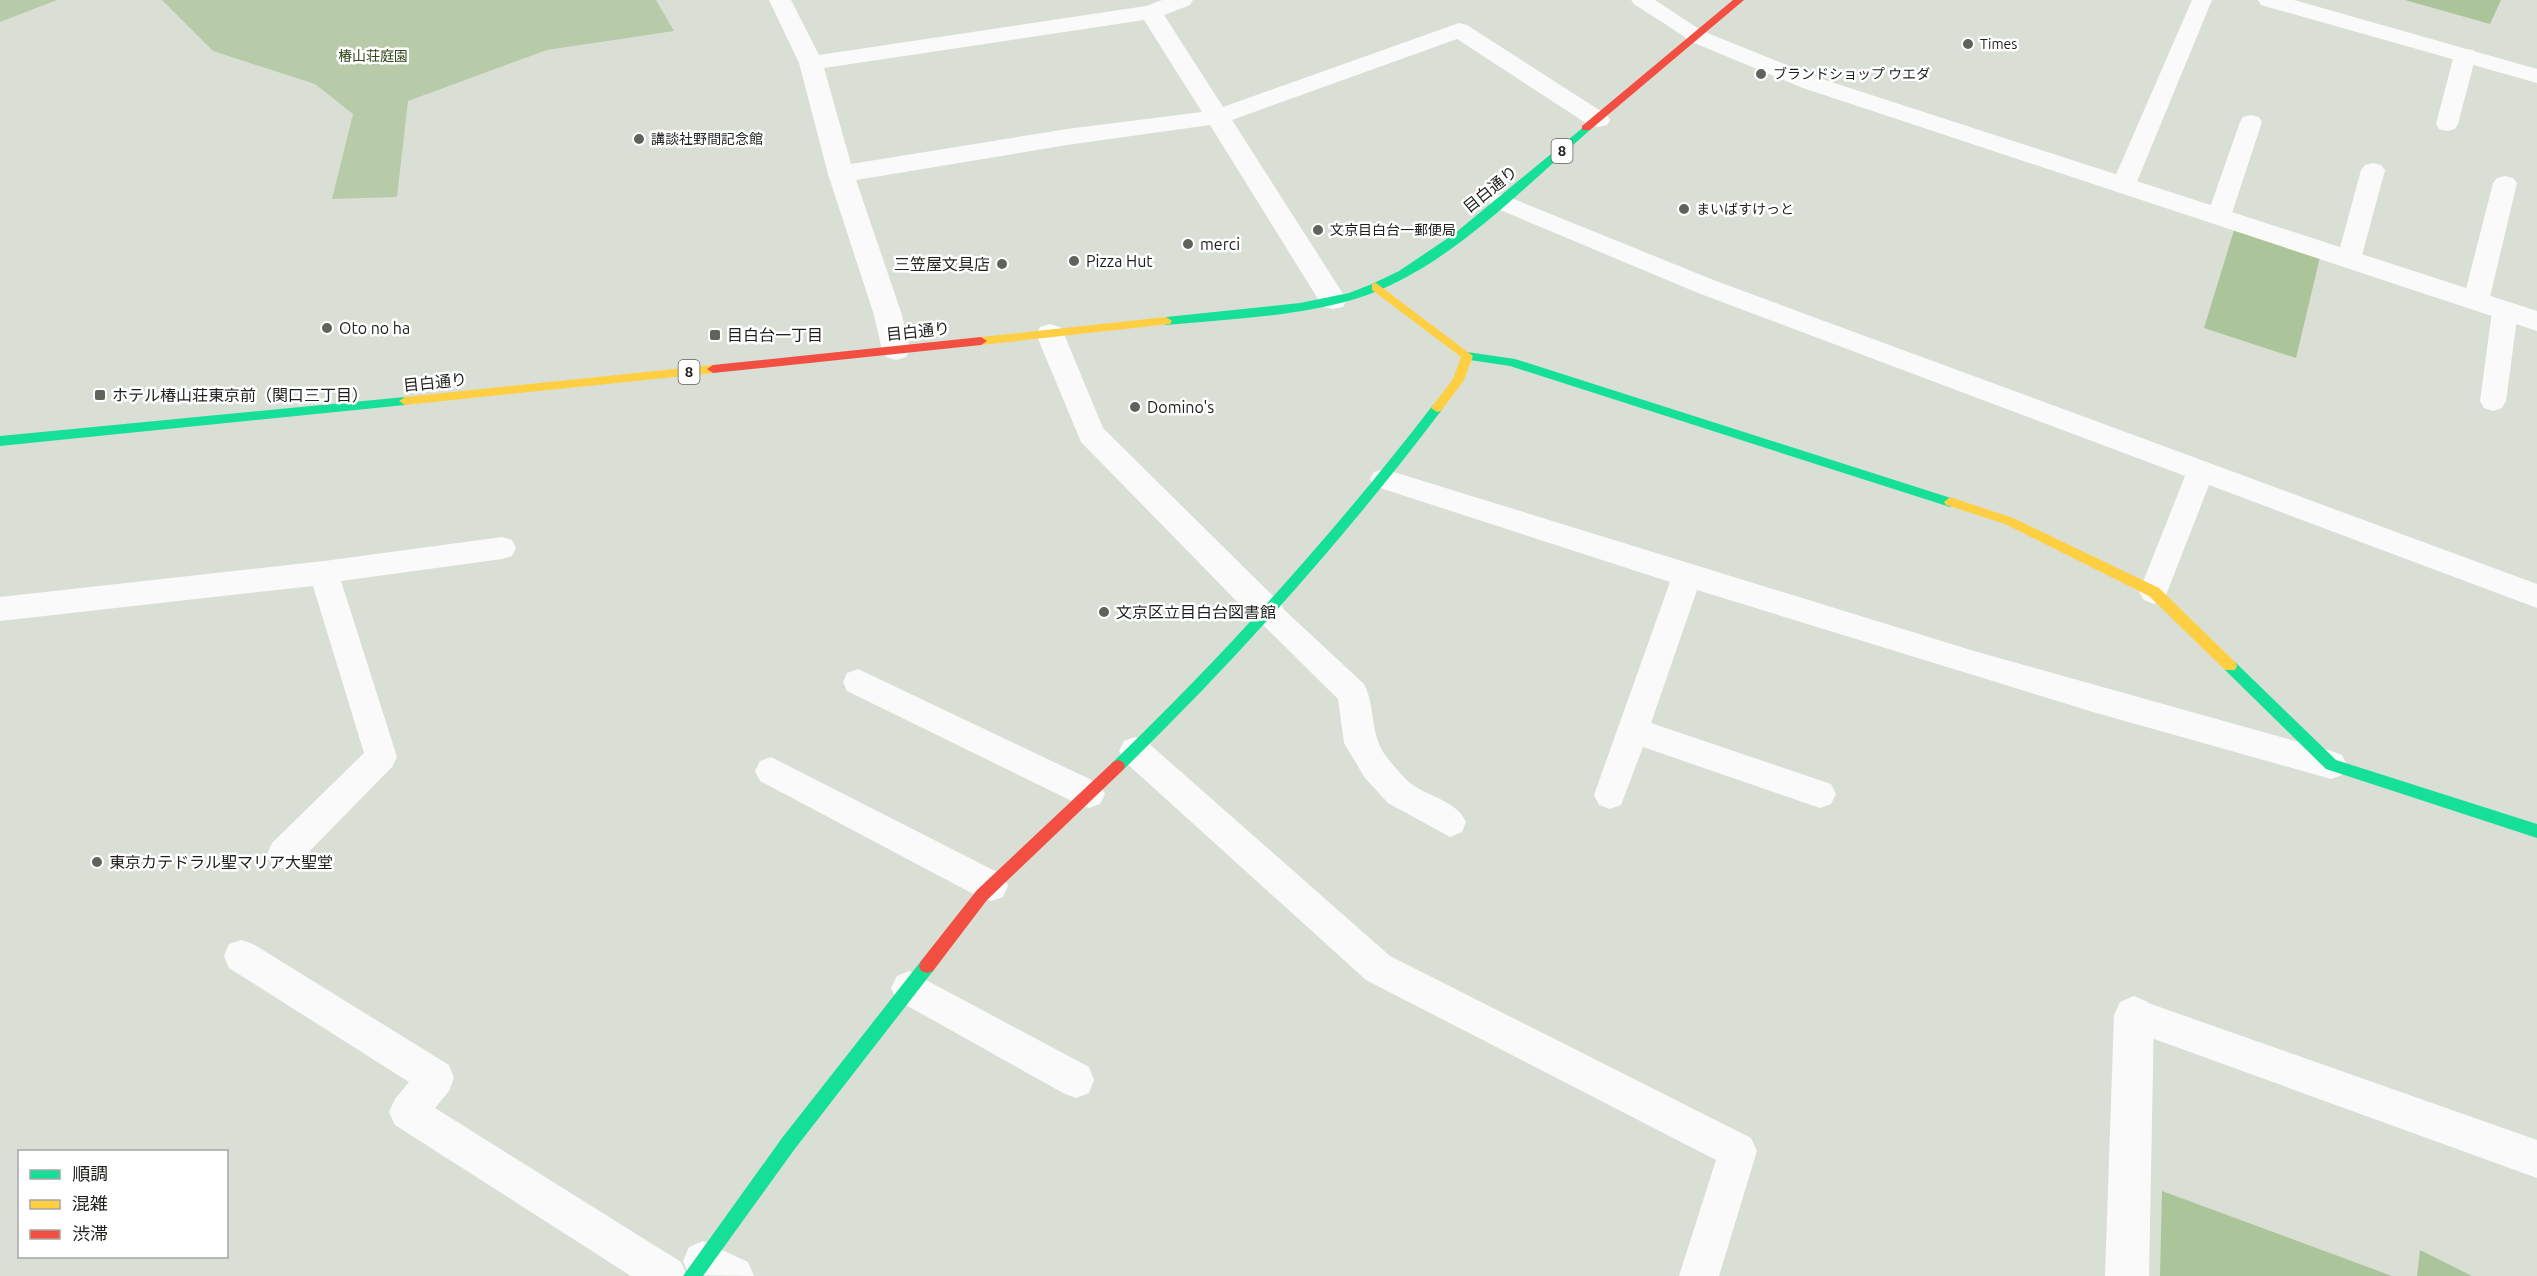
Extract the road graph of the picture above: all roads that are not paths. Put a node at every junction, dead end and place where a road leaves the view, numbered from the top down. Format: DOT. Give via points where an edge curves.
graph roads {
  1 [pos="780,0"];
  2 [pos="1182,0"];
  3 [pos="1641,0"];
  4 [pos="1739,0"];
  5 [pos="2202,0"];
  6 [pos="2269,0"];
  7 [pos="1151,12"];
  8 [pos="1695,35"];
  9 [pos="2465,56"];
  10 [pos="811,63"];
  11 [pos="2537,76"];
  12 [pos="1218,117"];
  13 [pos="1598,120"];
  14 [pos="2251,122"];
  15 [pos="2447,124"];
  16 [pos="2373,170"];
  17 [pos="841,174"];
  18 [pos="2505,183"];
  19 [pos="2124,184"];
  20 [pos="1501,202"];
  21 [pos="2218,216"];
  22 [pos="2349,260"];
  23 [pos="1376,287"];
  24 [pos="1333,300"];
  25 [pos="2476,301"];
  26 [pos="2505,311"];
  27 [pos="2537,321"];
  28 [pos="1050,334"];
  29 [pos="896,350"];
  30 [pos="1467,356"];
  31 [pos="2493,401"];
  32 [pos="0,441"];
  33 [pos="2200,472"];
  34 [pos="1384,479"];
  35 [pos="502,548"];
  36 [pos="324,573"];
  37 [pos="1687,576"];
  38 [pos="2154,592"];
  39 [pos="2537,596"];
  40 [pos="0,609"];
  41 [pos="1269,613"];
  42 [pos="858,682"];
  43 [pos="1634,731"];
  44 [pos="1135,751"];
  45 [pos="2331,765"];
  46 [pos="771,771"];
  47 [pos="1089,794"];
  48 [pos="1820,794"];
  49 [pos="1610,795"];
  50 [pos="1450,822"];
  51 [pos="2537,831"];
  52 [pos="284,854"];
  53 [pos="991,886"];
  54 [pos="241,956"];
  55 [pos="909,988"];
  56 [pos="2134,1016"];
  57 [pos="1076,1080"];
  58 [pos="2537,1159"];
  59 [pos="710,1271"];
  60 [pos="667,1276"];
  61 [pos="1699,1276"];
  62 [pos="2127,1276"];
  1 -- 10 [label="street"];
  2 -- 7 [label="street"];
  3 -- 8 [label="lane"];
  4 -- 8 [label="street, 目白通り / 8"];
  5 -- 19 [label="lane"];
  6 -- 9 [label="street"];
  7 -- 10 [label="street"];
  7 -- 12 [label="street"];
  8 -- 13 [label="street, 目白通り / 8"];
  8 -- 19 [label="street" via="1811,83"];
  9 -- 11 [label="street"];
  9 -- 15 [label="lane"];
  10 -- 17 [label="street"];
  12 -- 13 [label="street" via="1459,30"];
  12 -- 17 [label="street"];
  12 -- 24 [label="street"];
  13 -- 20 [label="street, 目白通り / 8"];
  14 -- 21 [label="lane"];
  16 -- 22 [label="lane"];
  17 -- 29 [label="street"];
  18 -- 25 [label="lane"];
  19 -- 21 [label="street"];
  20 -- 23 [label="street, 目白通り / 8" via="1423,261"];
  20 -- 33 [label="lane" via="1707,287"];
  21 -- 22 [label="street"];
  22 -- 25 [label="street"];
  23 -- 24 [label="street, 目白通り / 8"];
  23 -- 30 [label="street"];
  24 -- 28 [label="street, 目白通り / 8"];
  25 -- 26 [label="street"];
  26 -- 27 [label="street"];
  26 -- 31 [label="lane"];
  28 -- 29 [label="street, 目白通り / 8"];
  28 -- 41 [label="street" via="1091,434"];
  29 -- 32 [label="street, 目白通り / 8"];
  30 -- 34 [label="street" via="1458,380"];
  30 -- 38 [label="street" via="1511,362 2009,521"];
  33 -- 38 [label="lane"];
  33 -- 39 [label="lane"];
  34 -- 37 [label="lane"];
  34 -- 41 [label="street"];
  35 -- 36 [label="lane"];
  36 -- 40 [label="lane"];
  36 -- 52 [label="lane" via="381,757"];
  37 -- 43 [label="lane"];
  37 -- 45 [label="lane" via="2141,715"];
  38 -- 45 [label="street"];
  41 -- 44 [label="street"];
  41 -- 50 [label="lane" via="1353,693 1360,743 1376,768 1399,793"];
  42 -- 47 [label="lane"];
  43 -- 48 [label="lane"];
  43 -- 49 [label="lane"];
  44 -- 47 [label="street"];
  44 -- 61 [label="lane" via="1378,968 1738,1151"];
  45 -- 51 [label="street"];
  46 -- 53 [label="lane"];
  47 -- 53 [label="street"];
  53 -- 55 [label="street"];
  54 -- 60 [label="lane" via="436,1078 408,1112"];
  55 -- 57 [label="lane"];
  55 -- 59 [label="street" via="788,1144"];
  56 -- 58 [label="lane"];
  56 -- 62 [label="street"];
}
